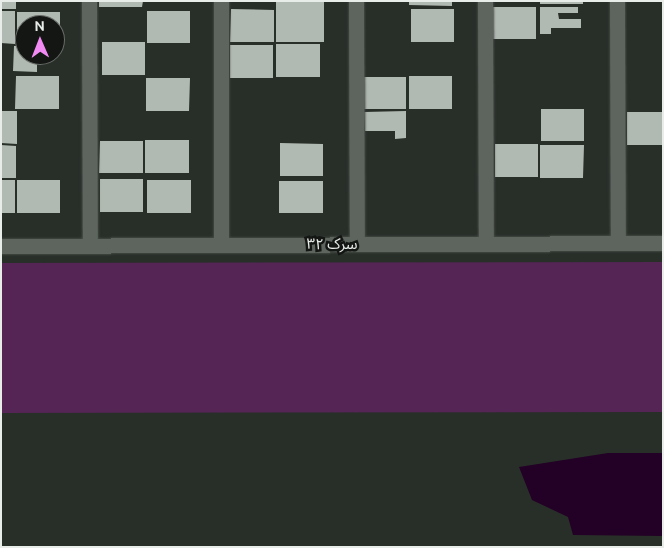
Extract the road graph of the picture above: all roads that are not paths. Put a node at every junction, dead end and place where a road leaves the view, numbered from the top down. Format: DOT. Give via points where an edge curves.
graph roads {
  1 [pos="89,1"];
  2 [pos="221,1"];
  3 [pos="356,1"];
  4 [pos="485,1"];
  5 [pos="617,1"];
  6 [pos="618,243"];
  7 [pos="663,243"];
  8 [pos="357,244"];
  9 [pos="486,244"];
  10 [pos="90,245"];
  11 [pos="221,245"];
  12 [pos="1,246"];
  1 -- 10 [label="street"];
  2 -- 11 [label="street"];
  3 -- 8 [label="street"];
  4 -- 9 [label="street"];
  5 -- 6 [label="street"];
  6 -- 7 [label="street, سرک ۳۲"];
  6 -- 9 [label="street, سرک ۳۲"];
  8 -- 9 [label="street, سرک ۳۲"];
  8 -- 11 [label="street, سرک ۳۲"];
  10 -- 11 [label="street, سرک ۳۲"];
  10 -- 12 [label="street, سرک ۳۲"];
}
